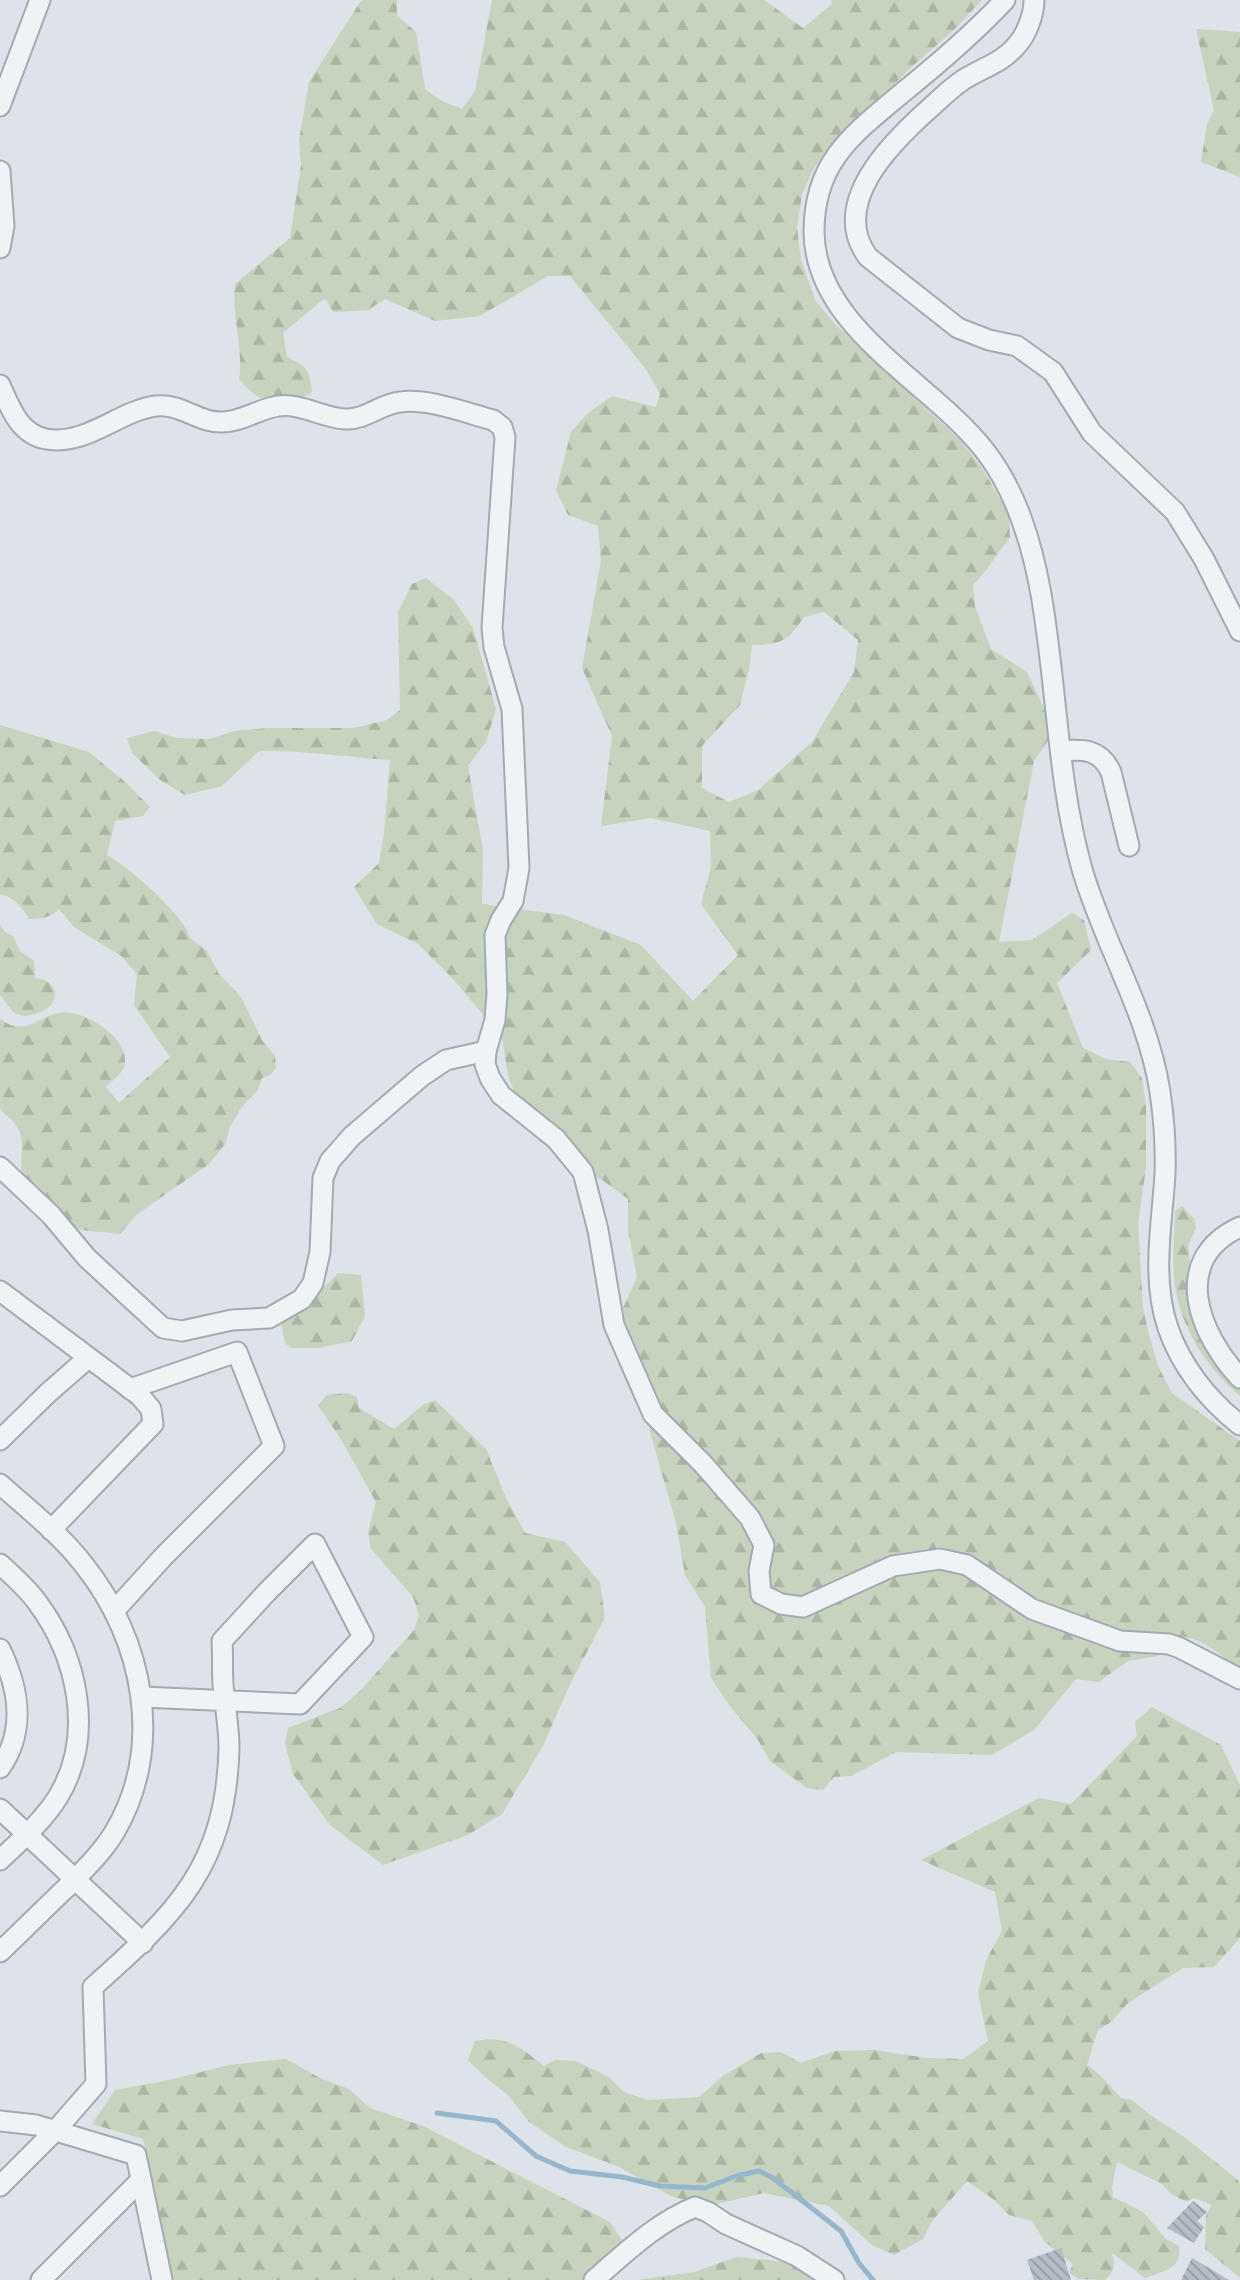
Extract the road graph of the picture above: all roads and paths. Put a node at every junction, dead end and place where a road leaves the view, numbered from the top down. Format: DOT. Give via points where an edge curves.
graph roads {
  1 [pos="40,0"];
  2 [pos="1005,0"];
  3 [pos="1034,0"];
  4 [pos="0,107"];
  5 [pos="0,171"];
  6 [pos="0,248"];
  7 [pos="0,385"];
  8 [pos="1240,631"];
  9 [pos="1061,751"];
  10 [pos="1129,846"];
  11 [pos="486,1051"];
  12 [pos="0,1167"];
  13 [pos="1240,1227"];
  14 [pos="3,1297"];
  15 [pos="88,1357"];
  16 [pos="1240,1378"];
  17 [pos="130,1389"];
  18 [pos="1240,1424"];
  19 [pos="0,1440"];
  20 [pos="0,1484"];
  21 [pos="51,1530"];
  22 [pos="0,1564"];
  23 [pos="114,1611"];
  24 [pos="0,1649"];
  25 [pos="1240,1679"];
  26 [pos="142,1697"];
  27 [pos="226,1701"];
  28 [pos="0,1768"];
  29 [pos="0,1809"];
  30 [pos="27,1834"];
  31 [pos="0,1860"];
  32 [pos="75,1879"];
  33 [pos="143,1943"];
  34 [pos="0,1952"];
  35 [pos="0,2121"];
  36 [pos="55,2131"];
  37 [pos="141,2180"];
  38 [pos="0,2186"];
  39 [pos="41,2280"];
  40 [pos="162,2280"];
  41 [pos="594,2280"];
  42 [pos="834,2280"];
  1 -- 4 [label="street"];
  2 -- 9 [label="street" via="835,157 818,194 814,242 823,279 843,313 966,429 1012,496 1041,595"];
  3 -- 8 [label="street" via="1022,38 1013,50 952,88 883,154 860,200 859,240 868,257 958,328 1017,346 1053,372 1092,433 1175,512"];
  5 -- 6 [label="street" via="4,226"];
  7 -- 11 [label="street" via="16,418 46,439 83,436 136,410 159,405 219,422 287,406 350,419 397,402 414,401 493,420 502,427 492,628 513,718 519,868 513,901 495,935 495,1020"];
  9 -- 10 [label="street" via="1091,751 1106,763"];
  9 -- 18 [label="street" via="1081,865 1145,1028 1160,1089 1166,1143 1159,1274 1167,1325 1203,1389"];
  11 -- 12 [label="street" via="446,1060 422,1076 330,1161 323,1178 320,1252 313,1283 302,1299 269,1318 182,1331 163,1328 87,1258 51,1215"];
  11 -- 25 [label="street" via="485,1064 501,1095 556,1139 583,1172 614,1325 653,1414 750,1518 764,1545 761,1594 780,1604 803,1606 893,1566 940,1559 967,1565 1032,1609 1121,1642 1180,1648"];
  13 -- 16 [label="street" via="1206,1254 1197,1280 1210,1338"];
  14 -- 15 [label="street"];
  15 -- 17 [label="street"];
  15 -- 19 [label="street"];
  17 -- 21 [label="street" via="151,1409 153,1424"];
  17 -- 23 [label="street" via="237,1352 274,1446"];
  20 -- 21 [label="street"];
  21 -- 23 [label="street" via="84,1565"];
  22 -- 30 [label="street" via="46,1614 71,1668 77,1700 73,1763 58,1797"];
  23 -- 26 [label="street"];
  24 -- 28 [label="street" via="15,1688 18,1724 15,1741"];
  26 -- 27 [label="street"];
  26 -- 32 [label="street" via="137,1779 114,1833"];
  27 -- 27 [label="street" via="222,1641 315,1544 363,1637 300,1704"];
  27 -- 33 [label="street" via="229,1748 222,1815 191,1888"];
  29 -- 30 [label="street"];
  30 -- 31 [label="street"];
  30 -- 32 [label="street"];
  32 -- 33 [label="street"];
  32 -- 34 [label="street"];
  33 -- 36 [label="street" via="93,1987 96,2084"];
  35 -- 36 [label="street"];
  36 -- 37 [label="street" via="136,2155"];
  36 -- 38 [label="street"];
  37 -- 39 [label="street"];
  37 -- 40 [label="street"];
  41 -- 42 [label="street" via="630,2249 695,2207 797,2256"];
}
